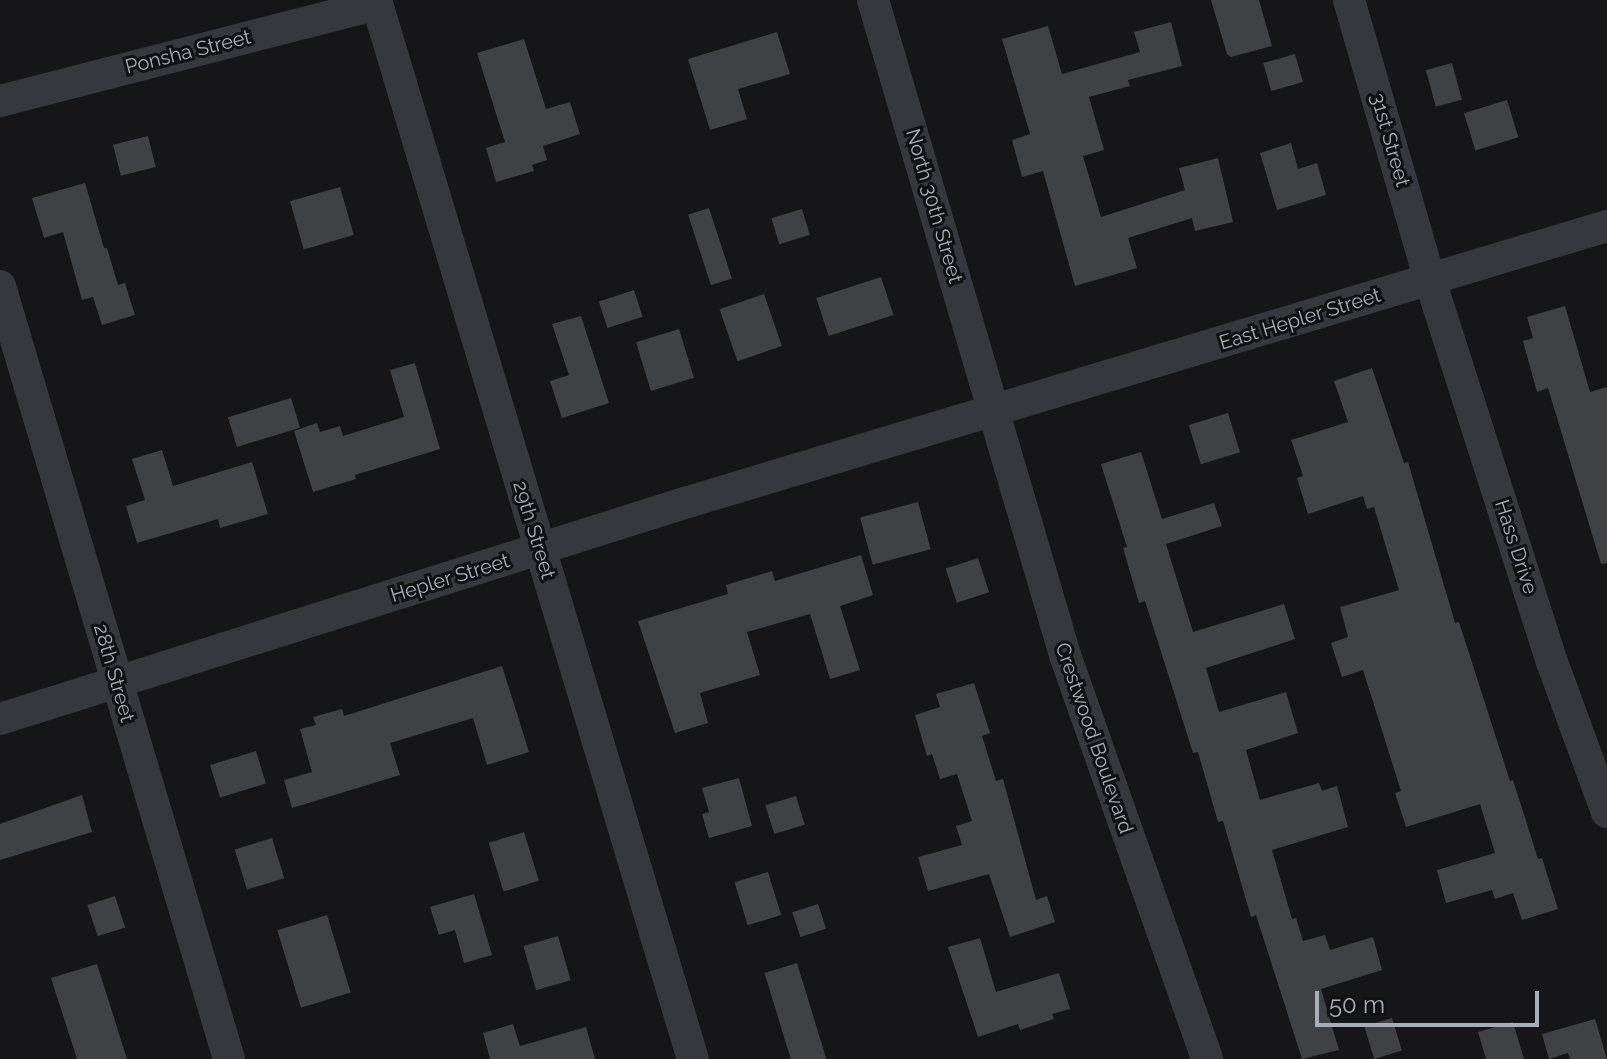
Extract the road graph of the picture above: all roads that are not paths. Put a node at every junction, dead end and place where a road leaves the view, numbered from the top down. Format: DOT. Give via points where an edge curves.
graph roads {
  1 [pos="873,0"];
  2 [pos="1349,0"];
  3 [pos="377,2"];
  4 [pos="0,101"];
  5 [pos="1607,226"];
  6 [pos="1430,280"];
  7 [pos="0,286"];
  8 [pos="993,412"];
  9 [pos="541,551"];
  10 [pos="117,682"];
  11 [pos="0,719"];
  12 [pos="1607,812"];
  13 [pos="1201,1058"];
  14 [pos="229,1059"];
  15 [pos="693,1059"];
  1 -- 8 [label="street, North 30th Street"];
  2 -- 6 [label="street, 31st Street"];
  3 -- 4 [label="street, Ponsha Street"];
  3 -- 9 [label="street, 29th Street"];
  5 -- 6 [label="street, East Hepler Street"];
  6 -- 8 [label="street, East Hepler Street"];
  6 -- 12 [label="street, Hass Drive" via="1552,662"];
  7 -- 10 [label="street, 28th Street"];
  8 -- 9 [label="street, Hepler Street"];
  8 -- 13 [label="street, Crestwood Boulevard" via="1065,655"];
  9 -- 10 [label="street, Hepler Street"];
  9 -- 15 [label="street, 29th Street"];
  10 -- 11 [label="street, Hepler Street"];
  10 -- 14 [label="street, 28th Street"];
}
